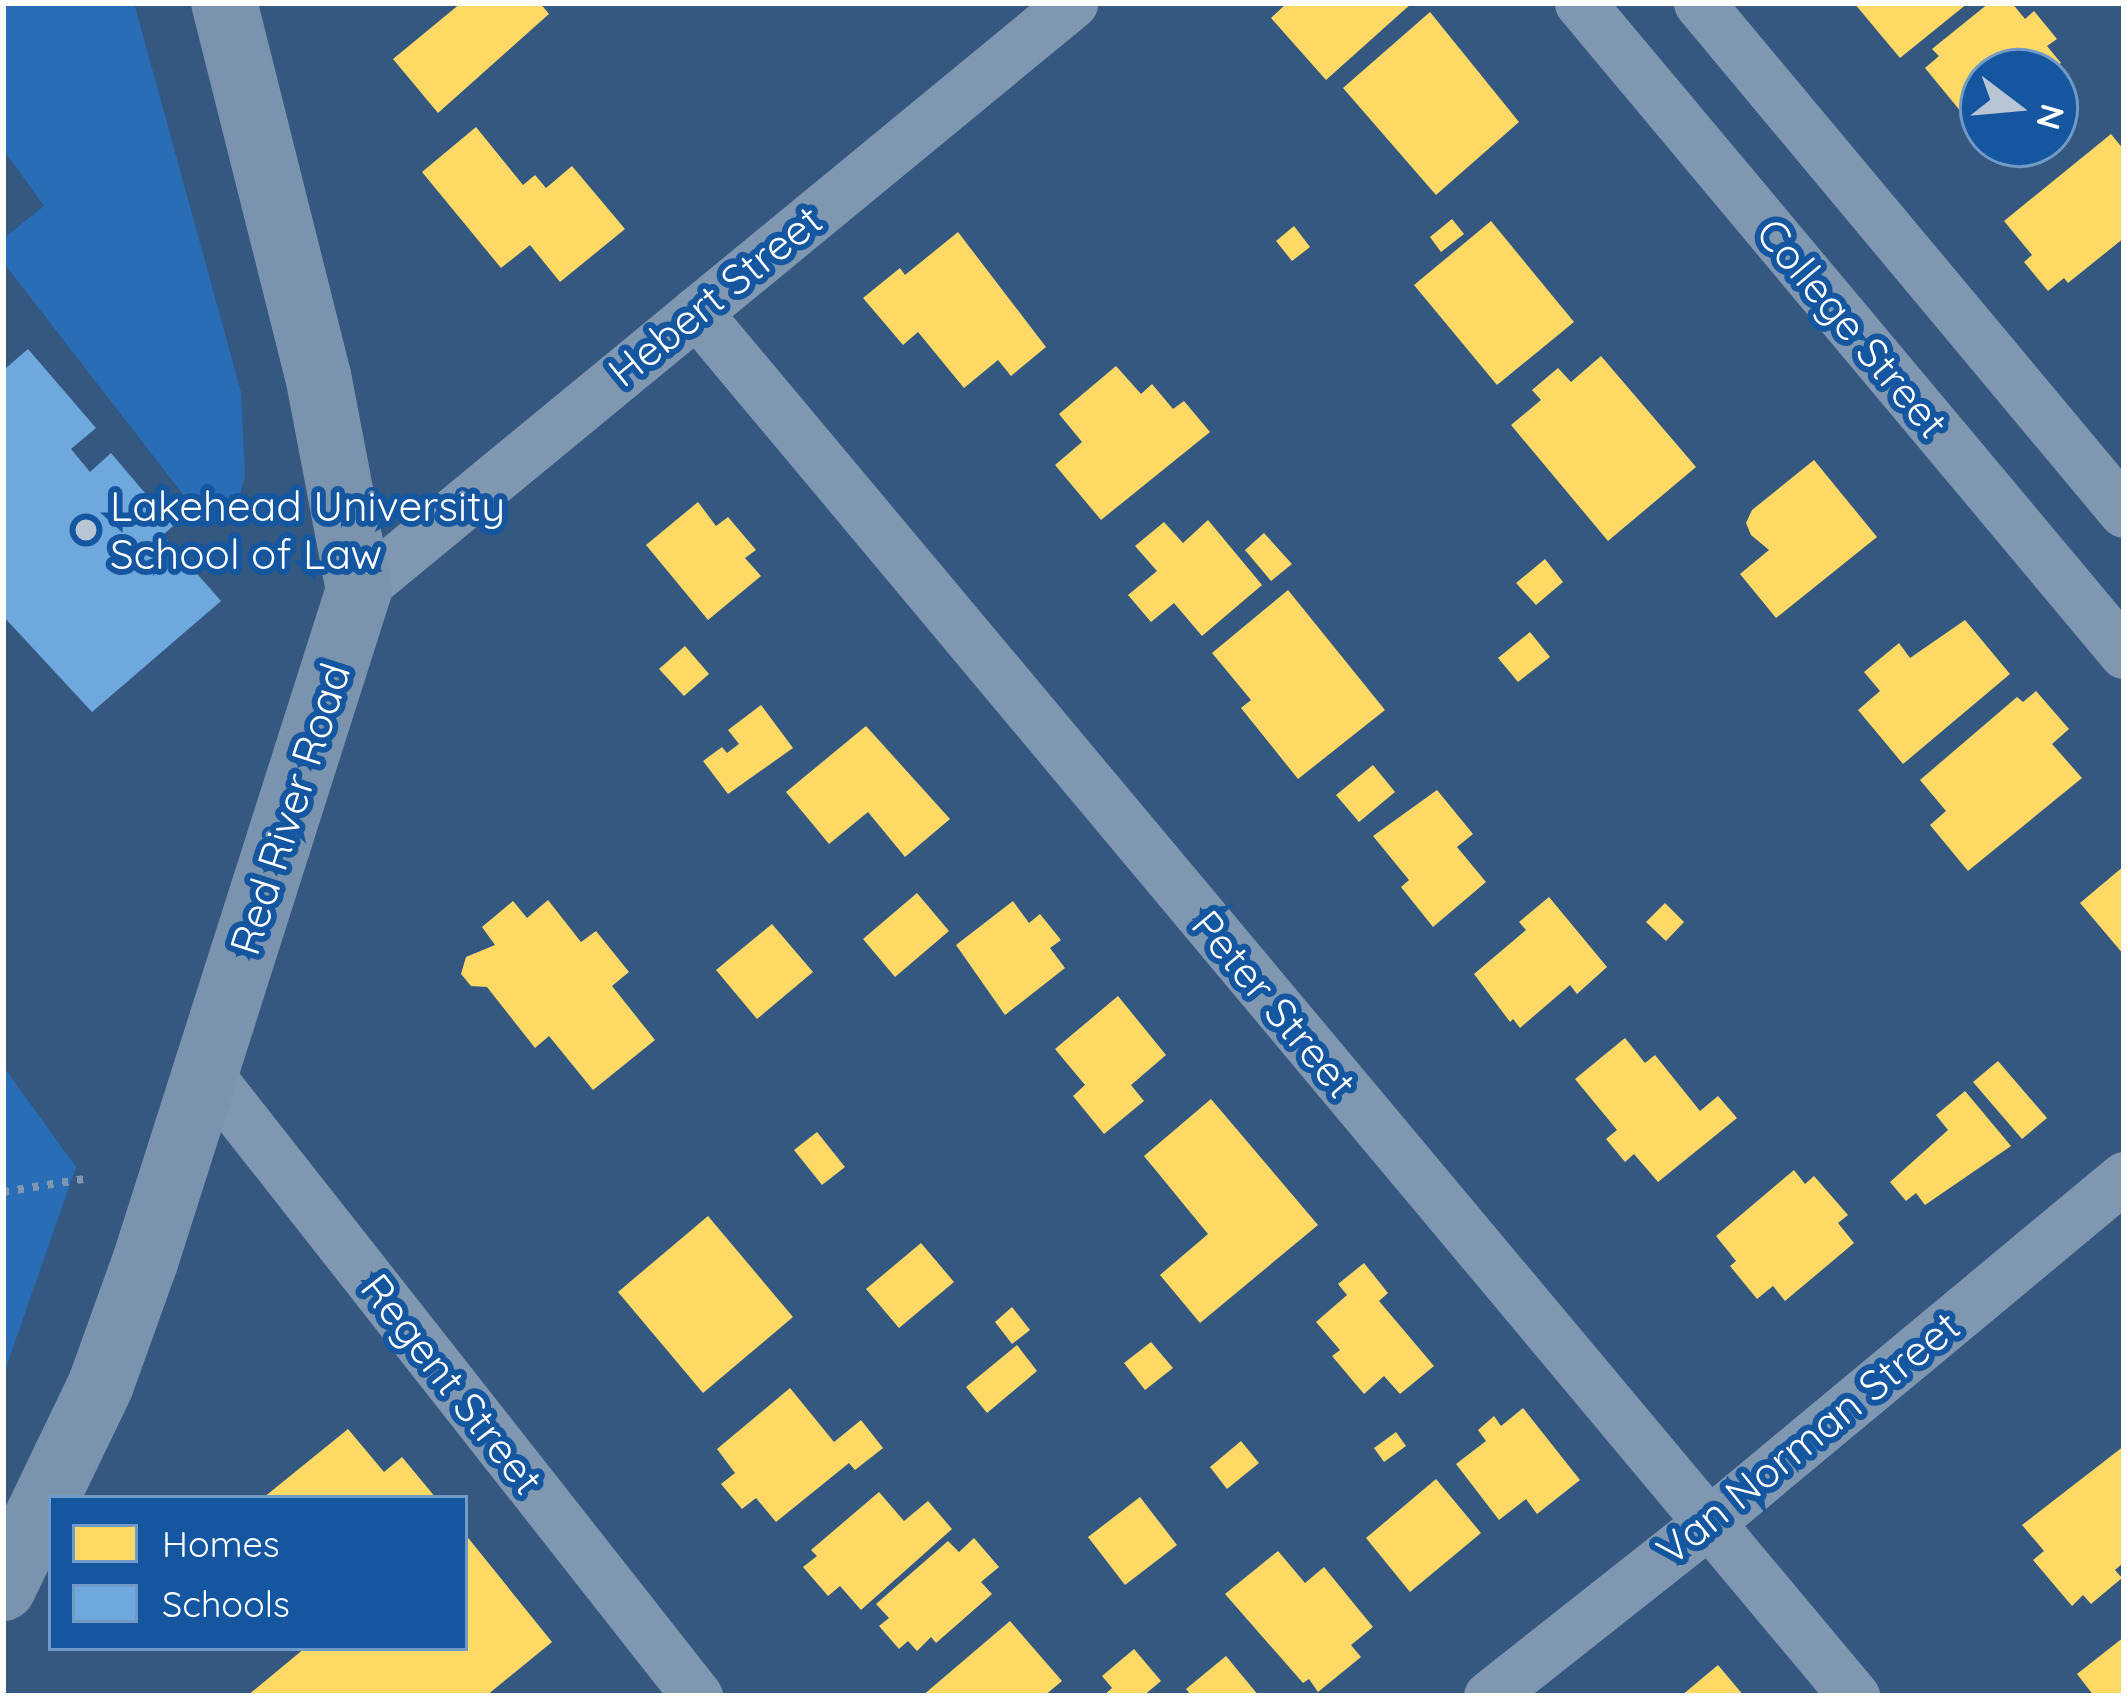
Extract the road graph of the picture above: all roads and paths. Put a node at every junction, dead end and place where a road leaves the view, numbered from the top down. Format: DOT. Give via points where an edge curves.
graph roads {
  1 [pos="224,3"];
  2 [pos="1072,3"];
  3 [pos="1580,3"];
  4 [pos="1699,3"];
  5 [pos="696,312"];
  6 [pos="2124,512"];
  7 [pos="359,590"];
  8 [pos="2124,653"];
  9 [pos="206,1072"];
  10 [pos="2124,1177"];
  11 [pos="89,1178"];
  12 [pos="3,1192"];
  13 [pos="1708,1523"];
  14 [pos="3,1588"];
  15 [pos="697,1696"];
  16 [pos="1489,1696"];
  17 [pos="1854,1696"];
  1 -- 7 [label="main road, Red River Road" via="318,376"];
  2 -- 5 [label="street, Hebert Street"];
  3 -- 8 [label="street, College Street"];
  4 -- 6 [label="street"];
  5 -- 7 [label="street, Hebert Street"];
  5 -- 13 [label="street, Peter Street"];
  7 -- 9 [label="main road, Red River Road"];
  9 -- 14 [label="main road, Red River Road" via="101,1384"];
  9 -- 15 [label="street, Regent Street"];
  10 -- 13 [label="street, Van Norman Street"];
  11 -- 12 [label="path"];
  13 -- 16 [label="street, Van Norman Street"];
  13 -- 17 [label="street, Peter Street"];
}
